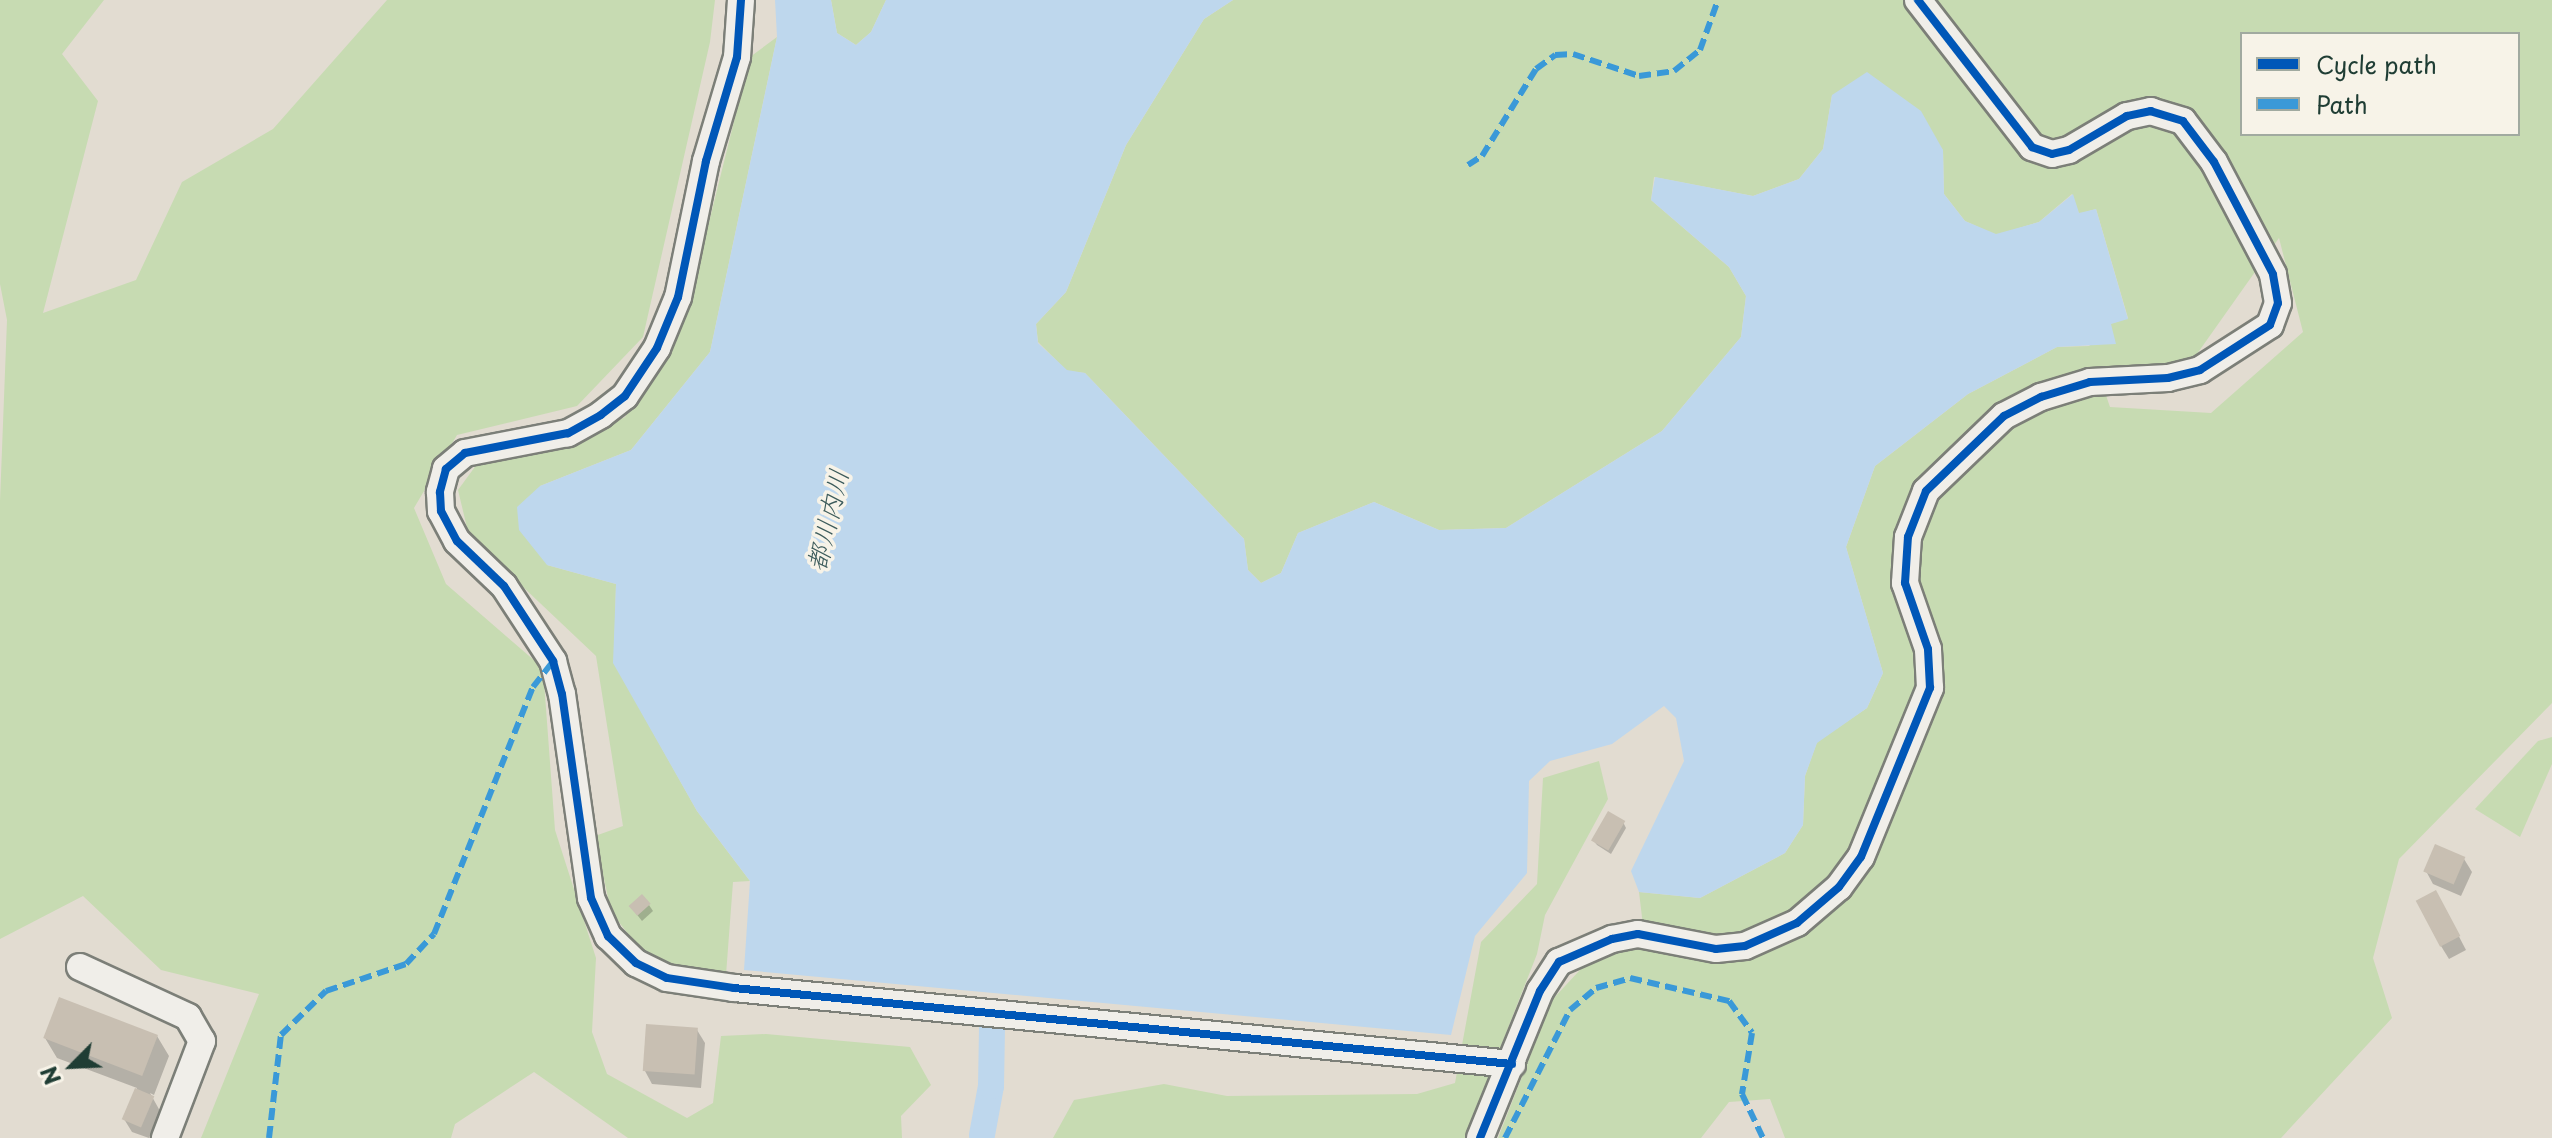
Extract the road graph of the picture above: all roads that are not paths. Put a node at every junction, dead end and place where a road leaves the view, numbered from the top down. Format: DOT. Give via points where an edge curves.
graph roads {
  1 [pos="741,0"];
  2 [pos="1918,0"];
  3 [pos="80,967"];
  4 [pos="1512,1064"];
  5 [pos="165,1138"];
  6 [pos="1480,1138"];
  1 -- 4 [label="street" via="737,57 706,161 678,297 657,348 625,396 601,415 568,433 465,453 446,469 440,492 441,511 457,541 504,586 553,661 591,898 608,936 636,963 667,978 734,988"];
  2 -- 4 [label="street" via="2032,147 2052,154 2069,150 2127,116 2151,111 2183,121 2214,162 2273,274 2278,303 2270,325 2200,370 2168,378 2090,382 2041,397 2004,416 1926,491 1908,537 1905,583 1928,649 1930,688 1861,857 1839,887 1797,923 1745,946 1716,949 1638,934 1559,962 1540,991"];
  3 -- 5 [label="street" via="188,1017 202,1041"];
  4 -- 6 [label="street"];
}
